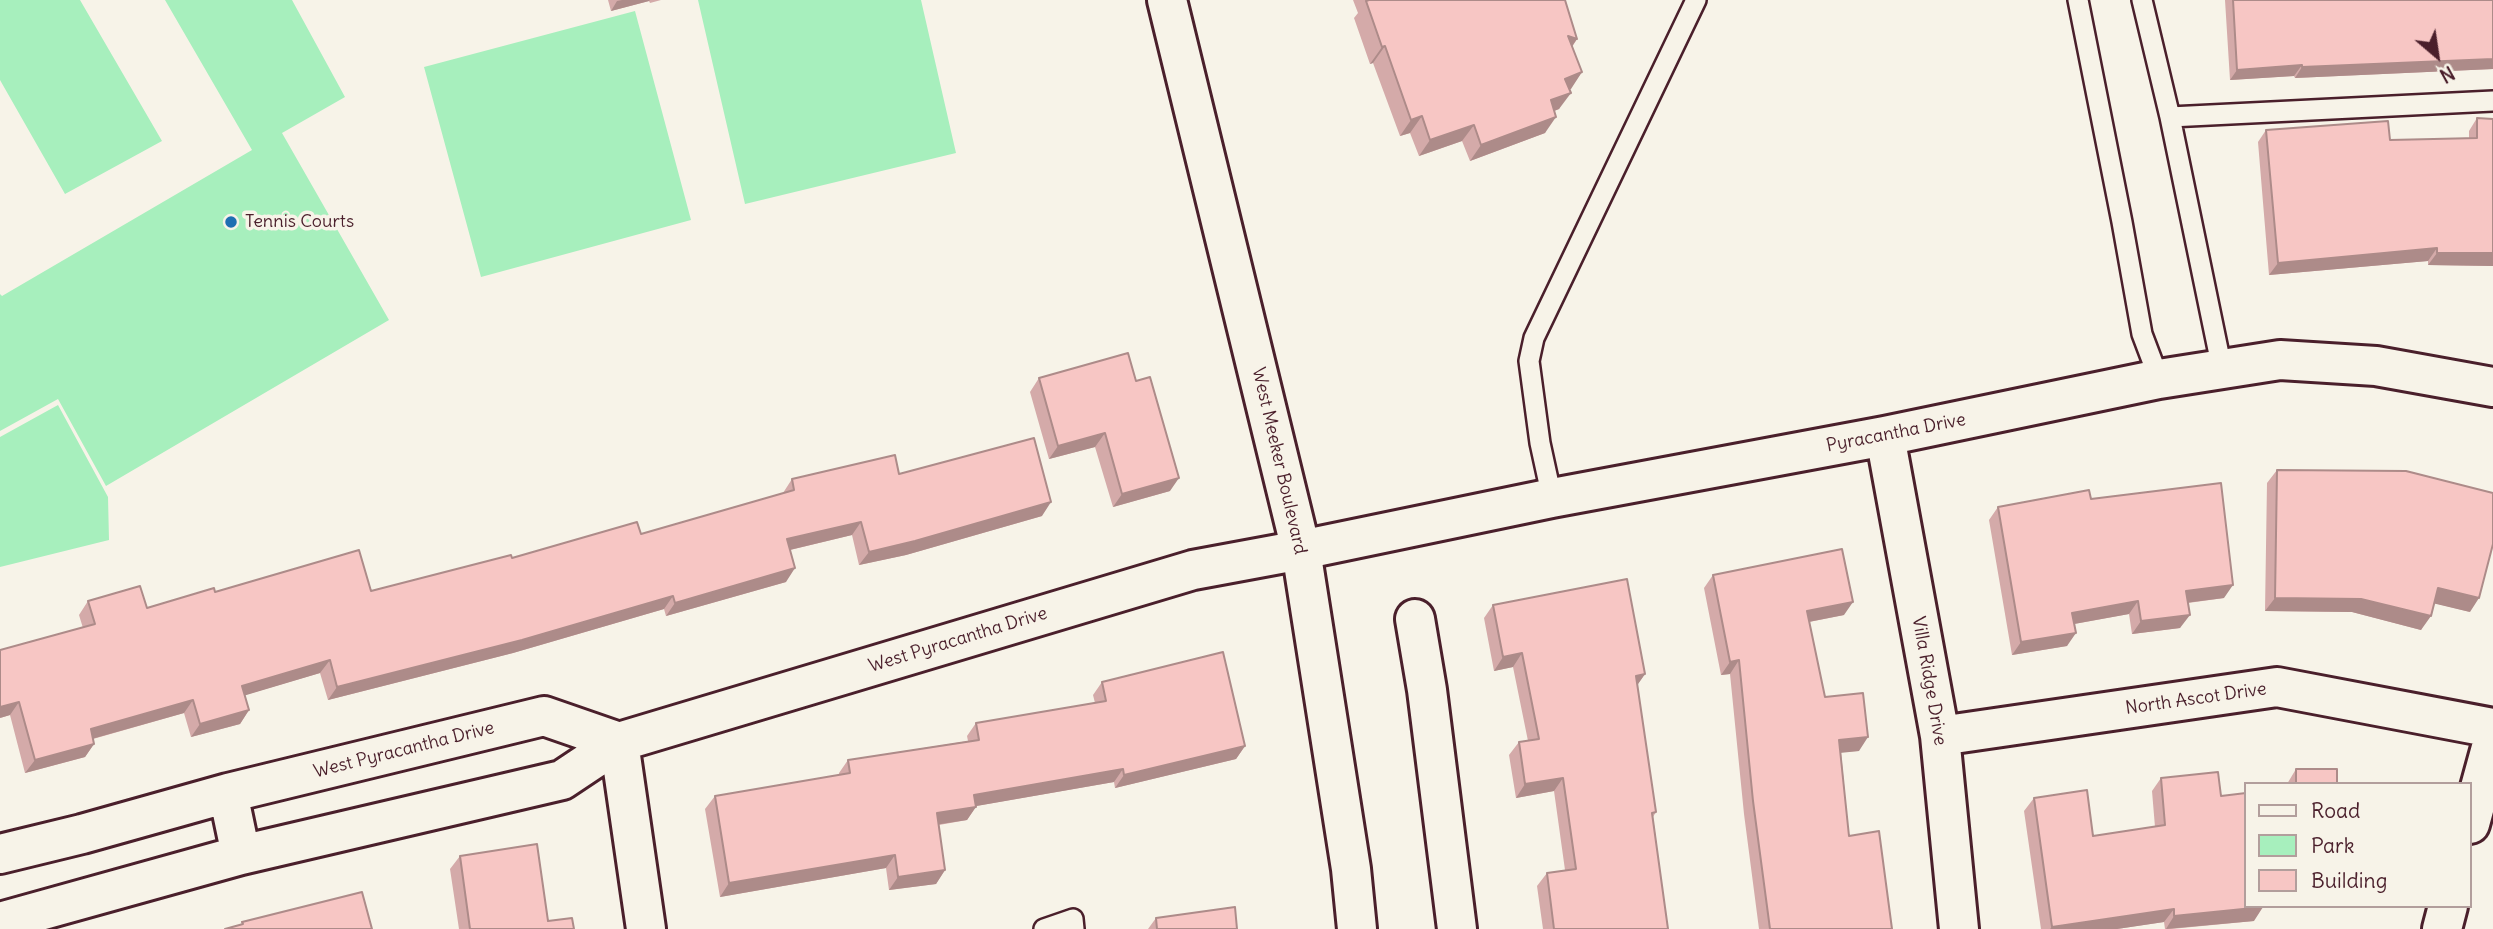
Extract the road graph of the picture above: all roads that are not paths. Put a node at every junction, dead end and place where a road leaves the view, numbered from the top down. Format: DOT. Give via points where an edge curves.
graph roads {
  1 [pos="1167,0"];
  2 [pos="1696,0"];
  3 [pos="2078,0"];
  4 [pos="2142,0"];
  5 [pos="2493,101"];
  6 [pos="2170,117"];
  7 [pos="2222,369"];
  8 [pos="2159,379"];
  9 [pos="2493,387"];
  10 [pos="1885,436"];
  11 [pos="1552,498"];
  12 [pos="1301,550"];
  13 [pos="1415,619"];
  14 [pos="2493,728"];
  15 [pos="1940,736"];
  16 [pos="2493,740"];
  17 [pos="619,742"];
  18 [pos="228,793"];
  19 [pos="2472,817"];
  20 [pos="0,853"];
  21 [pos="241,855"];
  22 [pos="2447,908"];
  23 [pos="0,922"];
  24 [pos="646,929"];
  25 [pos="1044,929"];
  26 [pos="1074,929"];
  27 [pos="1357,929"];
  28 [pos="1457,929"];
  29 [pos="1959,929"];
  30 [pos="2442,929"];
  1 -- 12 [label="street, West Meeker Boulevard"];
  2 -- 11 [label="lane" via="1534,338 1528,361"];
  3 -- 8 [label="lane" via="2142,334"];
  4 -- 6 [label="lane"];
  5 -- 6 [label="lane"];
  6 -- 7 [label="lane"];
  7 -- 8 [label="street, Pyracantha Drive"];
  7 -- 9 [label="street, Pyracantha Drive" via="2280,360 2376,366"];
  8 -- 10 [label="street, Pyracantha Drive"];
  10 -- 11 [label="street, Pyracantha Drive"];
  10 -- 15 [label="street, Villa Ridge Drive"];
  11 -- 12 [label="street, Pyracantha Drive"];
  12 -- 17 [label="street, West Pyracantha Drive" via="1193,570"];
  12 -- 27 [label="street, West Meeker Boulevard"];
  13 -- 28 [label="street"];
  14 -- 15 [label="street, North Ascot Drive" via="2277,687"];
  15 -- 29 [label="street, Villa Ridge Drive"];
  16 -- 19 [label="street"];
  17 -- 18 [label="street, West Pyracantha Drive" via="544,716"];
  17 -- 21 [label="street, West Pyracantha Drive" via="562,780"];
  17 -- 24 [label="street"];
  18 -- 20 [label="street, West Pyracantha Drive"];
  18 -- 21 [label="street"];
  21 -- 23 [label="street, West Pyracantha Drive"];
  22 -- 30 [label="street"];
  25 -- 26 [label="lane" via="1073,919"];
}
